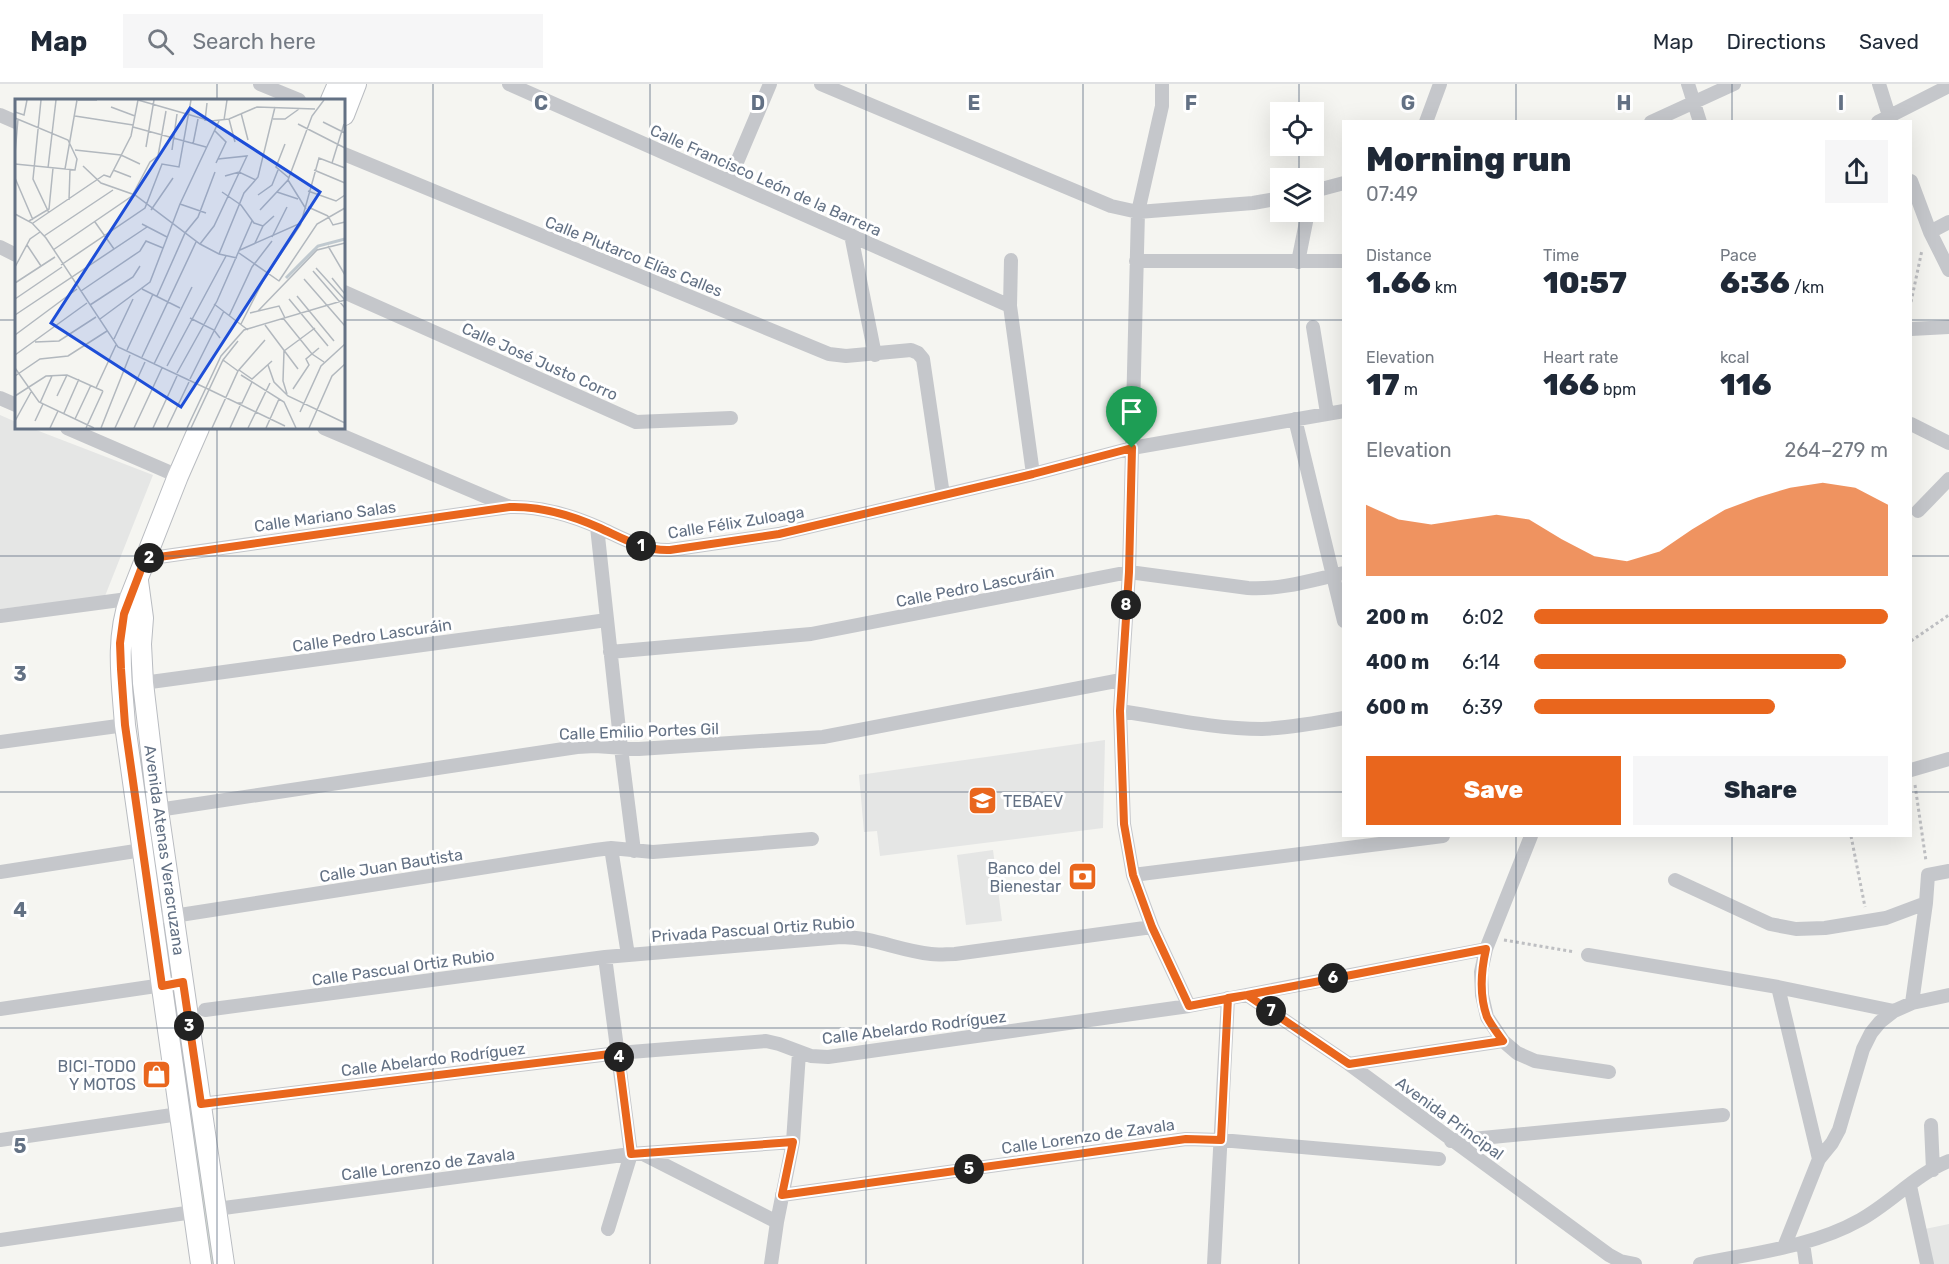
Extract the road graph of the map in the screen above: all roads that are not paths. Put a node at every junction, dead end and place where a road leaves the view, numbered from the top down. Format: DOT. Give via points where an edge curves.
graph roads {
  1 [pos="260,84"];
  2 [pos="338,84"];
  3 [pos="356,84"];
  4 [pos="509,84"];
  5 [pos="770,84"];
  6 [pos="821,84"];
  7 [pos="1162,84"];
  8 [pos="1440,84"];
  9 [pos="1688,84"];
  10 [pos="1734,84"];
  11 [pos="1879,84"];
  12 [pos="1949,86"];
  13 [pos="297,99"];
  14 [pos="331,99"];
  15 [pos="1695,102"];
  16 [pos="345,112"];
  17 [pos="0,115"];
  18 [pos="1427,120"];
  19 [pos="1656,120"];
  20 [pos="1700,120"];
  21 [pos="1886,120"];
  22 [pos="15,122"];
  23 [pos="345,154"];
  24 [pos="729,181"];
  25 [pos="1342,184"];
  26 [pos="1912,184"];
  27 [pos="1324,188"];
  28 [pos="1270,200"];
  29 [pos="1138,212"];
  30 [pos="1306,222"];
  31 [pos="1949,222"];
  32 [pos="1930,232"];
  33 [pos="851,235"];
  34 [pos="0,247"];
  35 [pos="15,254"];
  36 [pos="1011,260"];
  37 [pos="1136,261"];
  38 [pos="1342,261"];
  39 [pos="1298,262"];
  40 [pos="1949,270"];
  41 [pos="345,292"];
  42 [pos="1010,306"];
  43 [pos="1313,327"];
  44 [pos="1949,327"];
  45 [pos="1912,329"];
  46 [pos="875,355"];
  47 [pos="0,398"];
  48 [pos="15,405"];
  49 [pos="1342,411"];
  50 [pos="1327,413"];
  51 [pos="730,418"];
  52 [pos="1295,419"];
  53 [pos="1912,424"];
  54 [pos="69,429"];
  55 [pos="199,429"];
  56 [pos="326,429"];
  57 [pos="1949,443"];
  58 [pos="1132,448"];
  59 [pos="1033,474"];
  60 [pos="178,476"];
  61 [pos="1949,479"];
  62 [pos="943,495"];
  63 [pos="510,507"];
  64 [pos="1918,511"];
  65 [pos="597,527"];
  66 [pos="145,559"];
  67 [pos="1129,572"];
  68 [pos="1338,574"];
  69 [pos="135,598"];
  70 [pos="1342,605"];
  71 [pos="0,616"];
  72 [pos="607,620"];
  73 [pos="610,652"];
  74 [pos="1121,680"];
  75 [pos="142,683"];
  76 [pos="1120,711"];
  77 [pos="1342,718"];
  78 [pos="125,725"];
  79 [pos="0,742"];
  80 [pos="621,748"];
  81 [pos="1949,759"];
  82 [pos="1912,769"];
  83 [pos="158,810"];
  84 [pos="1435,837"];
  85 [pos="1531,837"];
  86 [pos="812,839"];
  87 [pos="611,849"];
  88 [pos="142,850"];
  89 [pos="634,851"];
  90 [pos="1949,871"];
  91 [pos="0,872"];
  92 [pos="1133,875"];
  93 [pos="1675,880"];
  94 [pos="1926,903"];
  95 [pos="174,916"];
  96 [pos="153,919"];
  97 [pos="1152,927"];
  98 [pos="1489,943"];
  99 [pos="628,955"];
  100 [pos="1588,955"];
  101 [pos="605,957"];
  102 [pos="183,982"];
  103 [pos="162,986"];
  104 [pos="1778,987"];
  105 [pos="1247,995"];
  106 [pos="1949,995"];
  107 [pos="1228,998"];
  108 [pos="1912,1003"];
  109 [pos="1189,1006"];
  110 [pos="0,1009"];
  111 [pos="205,1010"];
  112 [pos="1894,1011"];
  113 [pos="1503,1041"];
  114 [pos="618,1053"];
  115 [pos="799,1053"];
  116 [pos="1349,1064"];
  117 [pos="1609,1072"];
  118 [pos="201,1104"];
  119 [pos="179,1114"];
  120 [pos="1723,1115"];
  121 [pos="1931,1125"];
  122 [pos="0,1140"];
  123 [pos="1221,1140"];
  124 [pos="1451,1140"];
  125 [pos="793,1142"];
  126 [pos="637,1154"];
  127 [pos="1439,1159"];
  128 [pos="1819,1159"];
  129 [pos="1949,1161"];
  130 [pos="1933,1170"];
  131 [pos="1910,1186"];
  132 [pos="782,1195"];
  133 [pos="216,1209"];
  134 [pos="193,1212"];
  135 [pos="777,1222"];
  136 [pos="608,1229"];
  137 [pos="0,1240"];
  138 [pos="1803,1243"];
  139 [pos="1784,1247"];
  140 [pos="201,1264"];
  141 [pos="224,1264"];
  142 [pos="771,1264"];
  143 [pos="1214,1264"];
  144 [pos="1635,1264"];
  145 [pos="1700,1264"];
  146 [pos="1806,1264"];
  147 [pos="1927,1264"];
  1 -- 13 [label="street"];
  2 -- 14 [label="main road"];
  3 -- 16 [label="main road"];
  4 -- 24 [label="street, Calle Francisco León de la Barrera"];
  5 -- 24 [label="street"];
  6 -- 29 [label="street" via="1111,206"];
  7 -- 29 [label="street" via="1162,106"];
  8 -- 18 [label="street"];
  9 -- 15 [label="street"];
  10 -- 15 [label="street"];
  11 -- 21 [label="street"];
  12 -- 21 [label="street"];
  15 -- 19 [label="street"];
  15 -- 20 [label="street"];
  17 -- 22 [label="street"];
  23 -- 46 [label="street, Calle Plutarco Elías Calles" via="829,354"];
  24 -- 33 [label="street, Calle Francisco León de la Barrera"];
  25 -- 27 [label="street"];
  26 -- 32 [label="street"];
  28 -- 29 [label="street"];
  29 -- 37 [label="street"];
  30 -- 39 [label="street"];
  31 -- 32 [label="street"];
  32 -- 40 [label="street"];
  33 -- 42 [label="street, Calle Francisco León de la Barrera"];
  33 -- 46 [label="street"];
  34 -- 35 [label="street"];
  36 -- 42 [label="street"];
  37 -- 39 [label="street"];
  37 -- 58 [label="street"];
  38 -- 39 [label="street"];
  41 -- 51 [label="street, Calle José Justo Corro" via="636,422"];
  42 -- 59 [label="street"];
  43 -- 50 [label="street"];
  44 -- 45 [label="street"];
  46 -- 62 [label="street, Calle Plutarco Elías Calles" via="911,350 923,359"];
  47 -- 48 [label="street"];
  49 -- 50 [label="street, Calle Félix Zuloaga"];
  50 -- 52 [label="street, Calle Félix Zuloaga"];
  52 -- 58 [label="street, Calle Félix Zuloaga"];
  52 -- 68 [label="street"];
  53 -- 57 [label="street"];
  54 -- 60 [label="street"];
  55 -- 60 [label="main road, Avenida Atenas Veracruzana"];
  56 -- 63 [label="street, Calle Félix Zuloaga"];
  58 -- 59 [label="street, Calle Félix Zuloaga"];
  58 -- 67 [label="street"];
  59 -- 62 [label="street, Calle Félix Zuloaga"];
  60 -- 66 [label="main road, Avenida Atenas Veracruzana"];
  61 -- 64 [label="street"];
  62 -- 65 [label="street, Calle Félix Zuloaga" via="779,534 670,550 640,546"];
  63 -- 65 [label="street, Calle Félix Zuloaga" via="548,509"];
  63 -- 66 [label="street, Calle Mariano Salas"];
  65 -- 72 [label="street"];
  66 -- 69 [label="main road, Avenida Atenas Veracruzana"];
  67 -- 68 [label="street, Calle Pedro Lascuráin" via="1265,589"];
  67 -- 73 [label="street, Calle Pedro Lascuráin" via="811,634"];
  67 -- 74 [label="street"];
  68 -- 70 [label="street"];
  69 -- 71 [label="street"];
  69 -- 75 [label="main road, Avenida Atenas Veracruzana" via="143,618"];
  69 -- 78 [label="main road, Avenida Atenas Veracruzana" via="124,614 120,643"];
  72 -- 73 [label="street"];
  72 -- 75 [label="street, Calle Pedro Lascuráin"];
  73 -- 80 [label="street"];
  74 -- 76 [label="street"];
  74 -- 80 [label="street, Calle Emilio Portes Gil" via="823,737"];
  75 -- 83 [label="main road, Avenida Atenas Veracruzana"];
  76 -- 77 [label="street" via="1262,729"];
  76 -- 92 [label="street" via="1124,824"];
  78 -- 79 [label="street"];
  78 -- 88 [label="main road, Avenida Atenas Veracruzana"];
  80 -- 83 [label="street, Calle Emilio Portes Gil" via="577,747"];
  80 -- 89 [label="street"];
  81 -- 82 [label="street"];
  83 -- 95 [label="main road, Avenida Atenas Veracruzana"];
  84 -- 92 [label="street"];
  85 -- 98 [label="street"];
  86 -- 89 [label="street, Calle Juan Bautista"];
  87 -- 89 [label="street, Calle Juan Bautista"];
  87 -- 95 [label="street, Calle Juan Bautista"];
  87 -- 99 [label="street"];
  88 -- 91 [label="street"];
  88 -- 96 [label="main road, Avenida Atenas Veracruzana"];
  90 -- 94 [label="street" via="1928,875"];
  92 -- 97 [label="street"];
  93 -- 94 [label="street" via="1770,924 1796,929 1886,918"];
  94 -- 108 [label="street"];
  95 -- 96 [label="street, Calle Juan Bautista"];
  95 -- 102 [label="main road, Avenida Atenas Veracruzana"];
  96 -- 103 [label="main road, Avenida Atenas Veracruzana"];
  97 -- 99 [label="street, Privada Pascual Ortiz Rubio" via="955,954 932,955 866,938 841,937"];
  97 -- 109 [label="street"];
  98 -- 105 [label="street, Calle Abelardo Rodríguez"];
  98 -- 113 [label="street" via="1481,972 1482,995 1487,1017"];
  99 -- 101 [label="street, Privada Pascual Ortiz Rubio"];
  100 -- 104 [label="street"];
  101 -- 111 [label="street, Calle Pascual Ortiz Rubio"];
  101 -- 114 [label="street"];
  102 -- 103 [label="street"];
  102 -- 118 [label="main road, Avenida Atenas Veracruzana"];
  103 -- 110 [label="street"];
  103 -- 119 [label="main road, Avenida Atenas Veracruzana"];
  104 -- 112 [label="street"];
  104 -- 128 [label="street"];
  105 -- 107 [label="street, Calle Abelardo Rodríguez"];
  105 -- 116 [label="street, Avenida Principal"];
  106 -- 108 [label="street"];
  107 -- 109 [label="street, Calle Abelardo Rodríguez"];
  107 -- 123 [label="street"];
  108 -- 112 [label="street"];
  109 -- 115 [label="street, Calle Abelardo Rodríguez" via="828,1057"];
  112 -- 128 [label="street" via="1875,1027 1863,1049 1839,1130"];
  113 -- 116 [label="street"];
  113 -- 117 [label="street" via="1535,1061"];
  114 -- 115 [label="street, Calle Abelardo Rodríguez" via="766,1041"];
  114 -- 118 [label="street, Calle Abelardo Rodríguez"];
  114 -- 126 [label="street"];
  115 -- 125 [label="street"];
  116 -- 124 [label="street, Avenida Principal"];
  118 -- 133 [label="main road, Avenida Atenas Veracruzana"];
  119 -- 122 [label="street"];
  119 -- 134 [label="main road, Avenida Atenas Veracruzana"];
  120 -- 124 [label="street"];
  121 -- 130 [label="street"];
  123 -- 127 [label="street, Calle Lorenzo de Zavala"];
  123 -- 132 [label="street, Calle Lorenzo de Zavala" via="1186,1139"];
  123 -- 143 [label="street"];
  124 -- 144 [label="street, Avenida Principal" via="1609,1255"];
  125 -- 126 [label="street, Calle Lorenzo de Zavala"];
  125 -- 132 [label="street"];
  126 -- 133 [label="street, Calle Lorenzo de Zavala"];
  126 -- 135 [label="street"];
  126 -- 136 [label="street"];
  128 -- 139 [label="street"];
  129 -- 130 [label="street"];
  130 -- 131 [label="street"];
  131 -- 138 [label="street" via="1859,1221"];
  131 -- 147 [label="street"];
  132 -- 135 [label="street"];
  133 -- 141 [label="main road, Avenida Atenas Veracruzana"];
  134 -- 137 [label="street"];
  134 -- 140 [label="main road, Avenida Atenas Veracruzana"];
  135 -- 142 [label="street"];
  138 -- 139 [label="street"];
  138 -- 146 [label="street"];
  139 -- 145 [label="street"];
}
